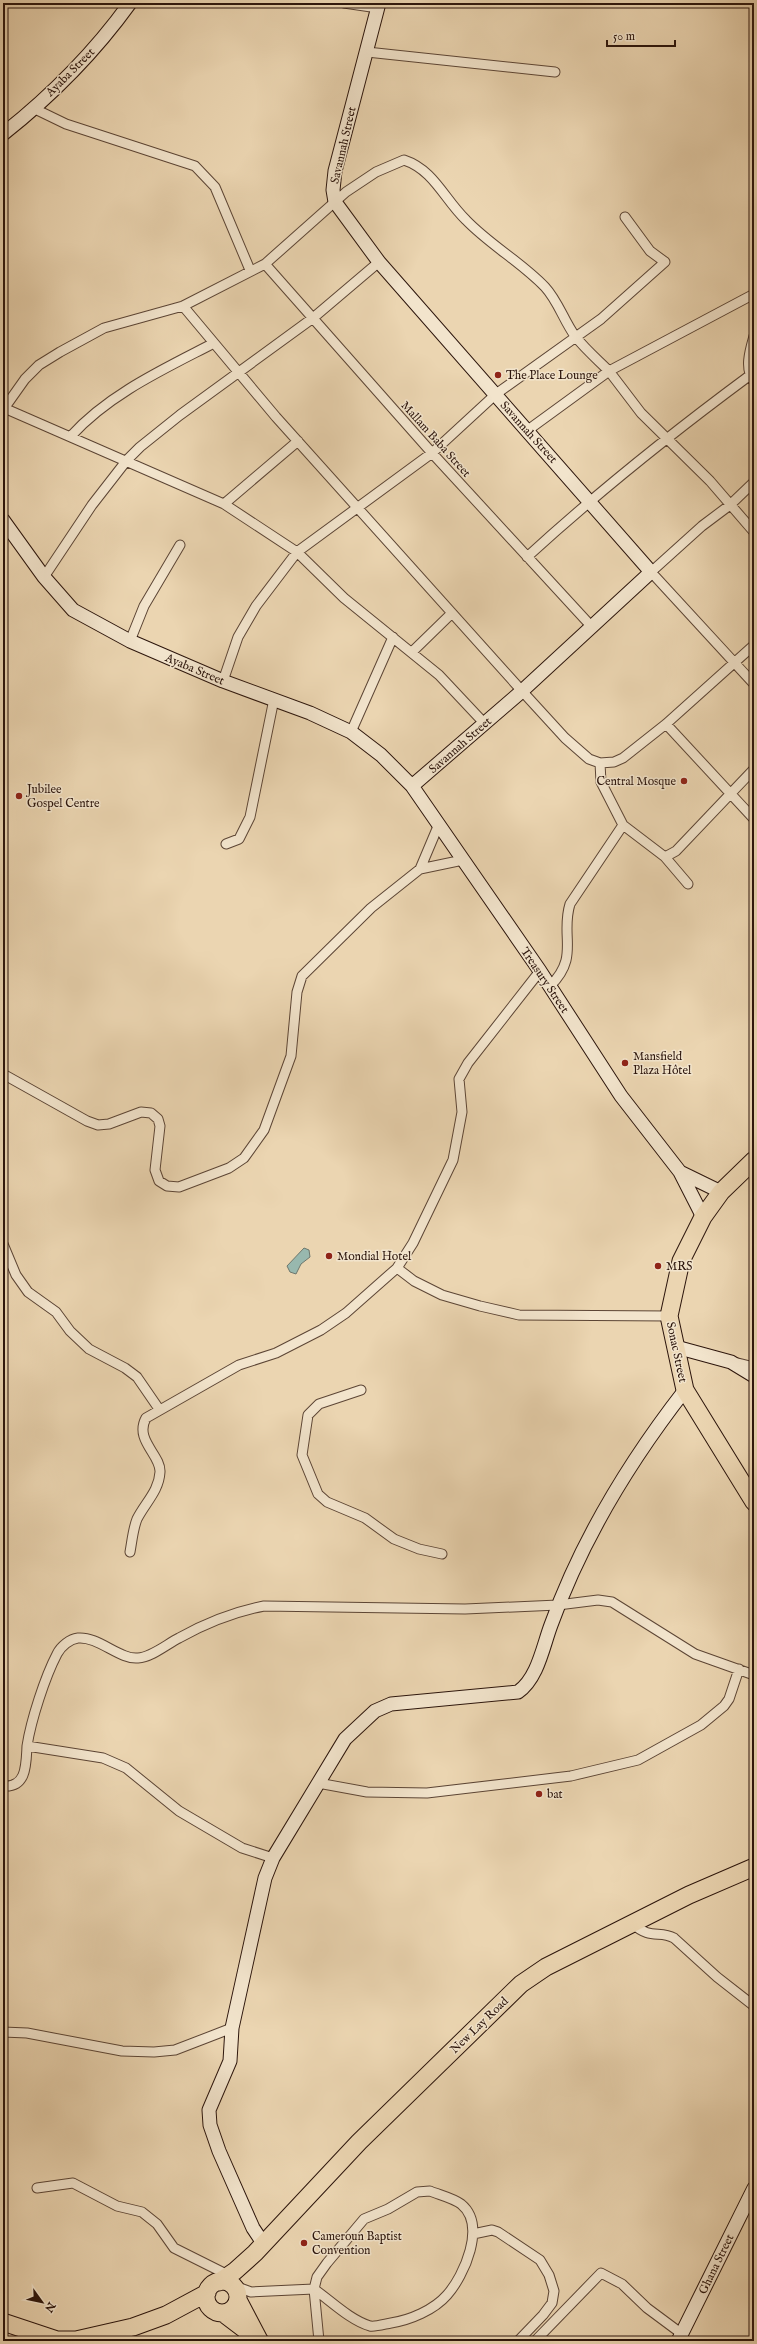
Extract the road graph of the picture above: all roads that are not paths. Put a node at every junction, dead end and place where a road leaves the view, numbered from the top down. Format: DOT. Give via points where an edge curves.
graph roads {
  1 [pos="130,3"];
  2 [pos="344,3"];
  3 [pos="379,6"];
  4 [pos="367,52"];
  5 [pos="555,72"];
  6 [pos="35,109"];
  7 [pos="3,134"];
  8 [pos="335,202"];
  9 [pos="626,217"];
  10 [pos="379,262"];
  11 [pos="265,264"];
  12 [pos="250,270"];
  13 [pos="754,294"];
  14 [pos="183,306"];
  15 [pos="313,318"];
  16 [pos="575,336"];
  17 [pos="754,336"];
  18 [pos="214,342"];
  19 [pos="609,371"];
  20 [pos="239,372"];
  21 [pos="752,378"];
  22 [pos="496,394"];
  23 [pos="3,409"];
  24 [pos="528,430"];
  25 [pos="71,436"];
  26 [pos="667,437"];
  27 [pos="298,441"];
  28 [pos="432,454"];
  29 [pos="127,460"];
  30 [pos="754,482"];
  31 [pos="590,500"];
  32 [pos="224,504"];
  33 [pos="730,505"];
  34 [pos="358,508"];
  35 [pos="3,520"];
  36 [pos="754,532"];
  37 [pos="180,545"];
  38 [pos="297,552"];
  39 [pos="527,557"];
  40 [pos="651,572"];
  41 [pos="44,577"];
  42 [pos="452,613"];
  43 [pos="592,627"];
  44 [pos="393,637"];
  45 [pos="130,641"];
  46 [pos="754,645"];
  47 [pos="412,652"];
  48 [pos="736,663"];
  49 [pos="223,681"];
  50 [pos="754,684"];
  51 [pos="522,692"];
  52 [pos="274,699"];
  53 [pos="485,724"];
  54 [pos="666,724"];
  55 [pos="350,732"];
  56 [pos="600,764"];
  57 [pos="754,769"];
  58 [pos="412,786"];
  59 [pos="732,794"];
  60 [pos="754,819"];
  61 [pos="439,824"];
  62 [pos="623,825"];
  63 [pos="226,844"];
  64 [pos="665,857"];
  65 [pos="464,860"];
  66 [pos="420,869"];
  67 [pos="688,884"];
  68 [pos="540,971"];
  69 [pos="550,986"];
  70 [pos="3,1074"];
  71 [pos="754,1160"];
  72 [pos="680,1172"];
  73 [pos="721,1192"];
  74 [pos="703,1217"];
  75 [pos="3,1244"];
  76 [pos="397,1268"];
  77 [pos="669,1316"];
  78 [pos="676,1347"];
  79 [pos="731,1362"];
  80 [pos="754,1366"];
  81 [pos="754,1376"];
  82 [pos="361,1390"];
  83 [pos="685,1390"];
  84 [pos="159,1409"];
  85 [pos="754,1502"];
  86 [pos="130,1552"];
  87 [pos="442,1554"];
  88 [pos="558,1605"];
  89 [pos="739,1669"];
  90 [pos="754,1675"];
  91 [pos="27,1746"];
  92 [pos="318,1783"];
  93 [pos="3,1786"];
  94 [pos="273,1858"];
  95 [pos="754,1867"];
  96 [pos="633,1924"];
  97 [pos="754,2006"];
  98 [pos="232,2028"];
  99 [pos="3,2032"];
  100 [pos="38,2188"];
  101 [pos="754,2188"];
  102 [pos="473,2234"];
  103 [pos="259,2248"];
  104 [pos="218,2283"];
  105 [pos="314,2289"];
  106 [pos="238,2294"];
  107 [pos="221,2313"];
  108 [pos="166,2315"];
  109 [pos="3,2322"];
  110 [pos="30,2336"];
  111 [pos="680,2338"];
  112 [pos="76,2341"];
  113 [pos="260,2341"];
  114 [pos="319,2341"];
  115 [pos="518,2341"];
  116 [pos="535,2341"];
  1 -- 6 [label="street, Ayaba Street" via="83,62"];
  2 -- 3 [label="street"];
  3 -- 4 [label="street, Savannah Street"];
  4 -- 5 [label="street"];
  4 -- 8 [label="street, Savannah Street" via="336,171 333,190"];
  6 -- 7 [label="street, Ayaba Street"];
  6 -- 12 [label="street" via="79,128 195,166 214,186"];
  8 -- 10 [label="street, Savannah Street"];
  8 -- 11 [label="street"];
  8 -- 16 [label="street" via="376,172 404,160 416,164 427,172 464,219 484,238 535,277 546,289"];
  9 -- 16 [label="street" via="650,251 665,262 601,319"];
  10 -- 15 [label="street"];
  10 -- 22 [label="street, Savannah Street"];
  11 -- 12 [label="street"];
  11 -- 15 [label="street, Mallam Baba Street"];
  12 -- 14 [label="street"];
  13 -- 19 [label="street"];
  14 -- 18 [label="street"];
  14 -- 23 [label="street" via="104,328 60,352 39,365"];
  15 -- 20 [label="street"];
  15 -- 28 [label="street, Mallam Baba Street"];
  16 -- 19 [label="street"];
  16 -- 22 [label="street"];
  17 -- 21 [label="street" via="748,360"];
  18 -- 20 [label="street"];
  18 -- 25 [label="street" via="97,410"];
  19 -- 24 [label="street"];
  19 -- 26 [label="street" via="641,413"];
  20 -- 27 [label="street"];
  20 -- 29 [label="street" via="162,429"];
  21 -- 26 [label="street"];
  22 -- 24 [label="street, Savannah Street"];
  22 -- 28 [label="street"];
  23 -- 25 [label="street"];
  24 -- 31 [label="street, Savannah Street"];
  25 -- 29 [label="street"];
  26 -- 31 [label="street"];
  26 -- 33 [label="street"];
  27 -- 32 [label="street"];
  27 -- 34 [label="street"];
  28 -- 34 [label="street"];
  28 -- 39 [label="street, Mallam Baba Street"];
  29 -- 32 [label="street"];
  29 -- 41 [label="street" via="92,505"];
  30 -- 33 [label="street"];
  31 -- 39 [label="street"];
  31 -- 40 [label="street, Savannah Street"];
  32 -- 38 [label="street"];
  33 -- 36 [label="street"];
  33 -- 40 [label="street" via="702,526"];
  34 -- 38 [label="street"];
  34 -- 42 [label="street"];
  35 -- 41 [label="street, Ayaba Street"];
  37 -- 45 [label="street" via="144,606"];
  38 -- 44 [label="street" via="344,598"];
  38 -- 49 [label="street" via="256,606 238,637"];
  39 -- 43 [label="street, Mallam Baba Street"];
  40 -- 43 [label="street, Savannah Street"];
  40 -- 48 [label="street"];
  41 -- 45 [label="street, Ayaba Street" via="72,610"];
  42 -- 47 [label="street"];
  42 -- 51 [label="street"];
  43 -- 51 [label="street, Savannah Street"];
  44 -- 47 [label="street"];
  44 -- 55 [label="street"];
  45 -- 49 [label="street, Ayaba Street"];
  46 -- 48 [label="street"];
  47 -- 53 [label="street"];
  48 -- 50 [label="street"];
  48 -- 54 [label="street"];
  49 -- 52 [label="street, Ayaba Street"];
  51 -- 53 [label="street, Savannah Street"];
  51 -- 56 [label="street" via="565,738 588,759"];
  52 -- 55 [label="street, Ayaba Street"];
  52 -- 63 [label="street" via="250,817 239,839"];
  53 -- 58 [label="street, Savannah Street"];
  54 -- 56 [label="street" via="623,758"];
  54 -- 59 [label="street"];
  55 -- 58 [label="street, Ayaba Street" via="381,755"];
  56 -- 62 [label="street" via="601,782"];
  57 -- 59 [label="street"];
  58 -- 61 [label="street, Treasury Street"];
  59 -- 60 [label="street"];
  59 -- 64 [label="street" via="676,851"];
  61 -- 65 [label="street, Treasury Street"];
  61 -- 66 [label="street"];
  62 -- 64 [label="street"];
  62 -- 69 [label="street" via="570,904 566,916 569,945 567,959 564,970"];
  64 -- 67 [label="street"];
  65 -- 66 [label="street"];
  65 -- 68 [label="street, Treasury Street"];
  66 -- 70 [label="street" via="371,908 302,976 297,992 291,1056 267,1123 244,1158 229,1168 179,1187 167,1186 159,1181 155,1170 160,1126 158,1119 151,1113 141,1112 109,1124 98,1125"];
  68 -- 69 [label="street, Treasury Street"];
  68 -- 76 [label="street" via="468,1063 459,1079 462,1112 453,1160 413,1243"];
  69 -- 72 [label="street, Treasury Street" via="621,1096"];
  71 -- 73 [label="highway, Sonac Street"];
  72 -- 73 [label="street, Treasury Street"];
  72 -- 74 [label="street, Treasury Street"];
  73 -- 74 [label="highway, Sonac Street"];
  74 -- 77 [label="highway, Sonac Street" via="680,1261"];
  75 -- 84 [label="street" via="16,1275 28,1292 56,1312 70,1331 89,1349 137,1377"];
  76 -- 77 [label="street" via="414,1281 442,1295 519,1315"];
  76 -- 84 [label="street" via="346,1313 321,1330 276,1353 239,1365"];
  77 -- 78 [label="highway, Sonac Street"];
  78 -- 79 [label="street"];
  78 -- 83 [label="highway, Sonac Street"];
  79 -- 80 [label="street"];
  79 -- 81 [label="street"];
  82 -- 87 [label="street" via="319,1404 308,1415 302,1455 318,1494 327,1502 365,1518 394,1539 419,1549"];
  83 -- 85 [label="highway, Sonac Street"];
  83 -- 88 [label="street" via="616,1487 580,1554"];
  84 -- 86 [label="street" via="148,1415 143,1427 145,1440 160,1468 160,1473 153,1493 136,1521"];
  88 -- 89 [label="street" via="586,1601 612,1602 695,1654"];
  88 -- 91 [label="street" via="465,1609 264,1606 217,1620 138,1658 125,1656 104,1645 79,1638 66,1643 58,1653"];
  88 -- 92 [label="street" via="530,1681 524,1688 518,1692 391,1704 375,1711 345,1739"];
  89 -- 90 [label="street"];
  89 -- 92 [label="street" via="729,1699 724,1706 701,1725 638,1760 571,1776 427,1793 367,1792"];
  91 -- 93 [label="street" via="22,1780 16,1785"];
  91 -- 94 [label="street" via="103,1758 126,1768 179,1811 242,1848"];
  92 -- 94 [label="street"];
  94 -- 98 [label="street" via="265,1878"];
  95 -- 96 [label="highway, New Lay Road"];
  96 -- 97 [label="street" via="648,1934 674,1938"];
  96 -- 103 [label="highway, New Lay Road" via="546,1968 521,1984 359,2142"];
  98 -- 99 [label="street" via="175,2050 154,2052 122,2051 27,2033"];
  98 -- 103 [label="street" via="230,2061 209,2110 210,2125"];
  100 -- 104 [label="street" via="73,2183 117,2206 142,2212 154,2220 174,2248"];
  101 -- 111 [label="street, Ghana Street"];
  102 -- 105 [label="street" via="470,2253 458,2280 447,2296 434,2306 406,2320 371,2326 357,2320"];
  102 -- 105 [label="street" via="470,2215 461,2204 430,2191 417,2192 364,2219 317,2277"];
  102 -- 115 [label="street" via="492,2230 498,2232 540,2260 549,2275 554,2291 552,2303"];
  103 -- 104 [label="highway"];
  103 -- 106 [label="highway"];
  104 -- 106 [label="highway" via="230,2284"];
  104 -- 107 [label="highway" via="208,2305"];
  104 -- 108 [label="highway"];
  105 -- 106 [label="street" via="309,2287"];
  105 -- 114 [label="street"];
  106 -- 107 [label="highway" via="231,2311"];
  106 -- 113 [label="highway"];
  107 -- 108 [label="highway" via="193,2310"];
  107 -- 113 [label="highway"];
  108 -- 112 [label="highway" via="133,2327"];
  109 -- 110 [label="highway"];
  110 -- 112 [label="highway"];
  111 -- 116 [label="street" via="622,2284 601,2273"];
}
